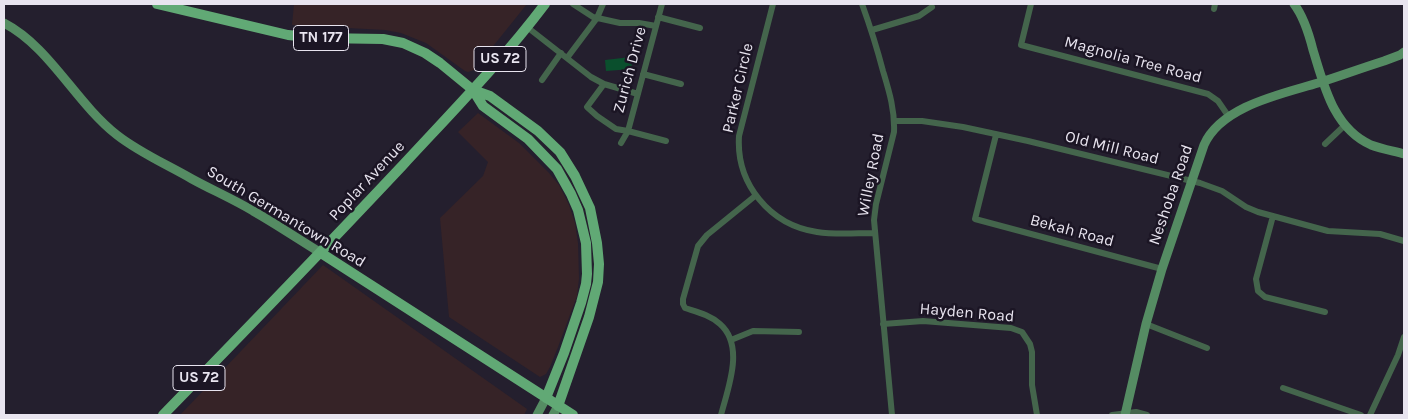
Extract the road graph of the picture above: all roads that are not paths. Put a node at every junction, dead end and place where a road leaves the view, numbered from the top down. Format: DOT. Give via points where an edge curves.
graph roads {
  1 [pos="157,4"];
  2 [pos="545,4"];
  3 [pos="573,4"];
  4 [pos="603,4"];
  5 [pos="662,4"];
  6 [pos="773,4"];
  7 [pos="862,4"];
  8 [pos="1031,4"];
  9 [pos="1294,4"];
  10 [pos="932,7"];
  11 [pos="658,17"];
  12 [pos="597,18"];
  13 [pos="4,24"];
  14 [pos="656,26"];
  15 [pos="528,27"];
  16 [pos="700,28"];
  17 [pos="872,30"];
  18 [pos="1404,52"];
  19 [pos="561,53"];
  20 [pos="567,58"];
  21 [pos="643,74"];
  22 [pos="542,80"];
  23 [pos="1323,81"];
  24 [pos="604,84"];
  25 [pos="681,84"];
  26 [pos="473,90"];
  27 [pos="638,94"];
  28 [pos="1229,117"];
  29 [pos="895,122"];
  30 [pos="1345,125"];
  31 [pos="628,131"];
  32 [pos="996,135"];
  33 [pos="666,141"];
  34 [pos="621,142"];
  35 [pos="1326,144"];
  36 [pos="1404,154"];
  37 [pos="1192,181"];
  38 [pos="755,196"];
  39 [pos="1273,216"];
  40 [pos="875,233"];
  41 [pos="1404,241"];
  42 [pos="320,253"];
  43 [pos="1162,269"];
  44 [pos="1325,312"];
  45 [pos="883,324"];
  46 [pos="1146,324"];
  47 [pos="799,332"];
  48 [pos="1404,336"];
  49 [pos="731,340"];
  50 [pos="1206,348"];
  51 [pos="1284,388"];
  52 [pos="546,398"];
  53 [pos="556,411"];
  54 [pos="1125,414"];
  55 [pos="163,415"];
  56 [pos="537,415"];
  57 [pos="573,415"];
  58 [pos="721,415"];
  59 [pos="892,415"];
  60 [pos="1037,415"];
  61 [pos="1112,415"];
  62 [pos="1147,415"];
  63 [pos="1361,415"];
  64 [pos="1370,415"];
  1 -- 26 [label="main road, TN 177" via="288,36 383,39 403,43 425,53"];
  2 -- 15 [label="main road, Poplar Avenue / US 72"];
  3 -- 12 [label="street"];
  4 -- 12 [label="street"];
  5 -- 11 [label="street, Zurich Drive"];
  6 -- 38 [label="street, Parker Circle" via="739,136 744,174"];
  7 -- 17 [label="street, Willey Road"];
  8 -- 28 [label="street, Magnolia Tree Road" via="1021,45 1208,94 1218,101"];
  9 -- 23 [label="street" via="1305,25"];
  10 -- 17 [label="street" via="919,16"];
  11 -- 14 [label="street, Zurich Drive"];
  11 -- 16 [label="street"];
  12 -- 14 [label="street"];
  12 -- 20 [label="street"];
  13 -- 42 [label="street, South Germantown Road" via="35,46 76,95 118,136 146,155 252,210"];
  14 -- 21 [label="street, Zurich Drive"];
  15 -- 19 [label="street"];
  15 -- 26 [label="main road, Poplar Avenue / US 72"];
  17 -- 29 [label="street, Willey Road"];
  18 -- 23 [label="street, Neshoba Road"];
  19 -- 20 [label="street"];
  19 -- 22 [label="street"];
  20 -- 24 [label="street"];
  21 -- 25 [label="street"];
  21 -- 27 [label="street, Zurich Drive"];
  23 -- 28 [label="street, Neshoba Road" via="1258,102"];
  23 -- 30 [label="street" via="1332,106"];
  24 -- 27 [label="street"];
  24 -- 31 [label="street" via="587,107 616,129"];
  26 -- 42 [label="main road, Poplar Avenue / US 72"];
  26 -- 52 [label="main road" via="483,106 528,139 557,170 580,218 586,245 586,284"];
  26 -- 53 [label="main road" via="490,96 538,131 560,152 590,208 597,243 598,282"];
  27 -- 31 [label="street, Zurich Drive"];
  28 -- 37 [label="street, Neshoba Road" via="1206,140"];
  29 -- 32 [label="street, Old Mill Road" via="939,123"];
  29 -- 40 [label="street, Willey Road" via="876,204"];
  30 -- 35 [label="street"];
  30 -- 36 [label="street" via="1370,144"];
  31 -- 33 [label="street"];
  31 -- 34 [label="street, Zurich Drive"];
  32 -- 37 [label="street, Old Mill Road"];
  32 -- 43 [label="street, Bekah Road" via="976,220"];
  37 -- 39 [label="street, Old Mill Road" via="1229,195 1249,209"];
  37 -- 43 [label="street, Neshoba Road"];
  38 -- 40 [label="street, Parker Circle" via="783,219 801,228 818,232"];
  38 -- 49 [label="street" via="698,246 683,304 685,308 714,319"];
  39 -- 41 [label="street, Old Mill Road" via="1328,231 1380,234"];
  39 -- 44 [label="street" via="1256,279 1258,290 1266,297"];
  40 -- 45 [label="street, Willey Road"];
  42 -- 52 [label="main road, South Germantown Road"];
  42 -- 55 [label="main road, Poplar Avenue / US 72"];
  43 -- 46 [label="street, Neshoba Road"];
  45 -- 59 [label="street, Willey Road"];
  45 -- 60 [label="street, Hayden Road" via="923,322 1011,328 1022,332 1032,352 1032,385"];
  46 -- 50 [label="street"];
  46 -- 54 [label="street, Neshoba Road"];
  47 -- 49 [label="street" via="753,331"];
  48 -- 64 [label="street"];
  49 -- 58 [label="street" via="734,358"];
  51 -- 63 [label="street"];
  52 -- 53 [label="main road, South Germantown Road"];
  52 -- 56 [label="street"];
  53 -- 57 [label="main road, South Germantown Road"];
  54 -- 61 [label="street"];
  54 -- 62 [label="street"];
}
